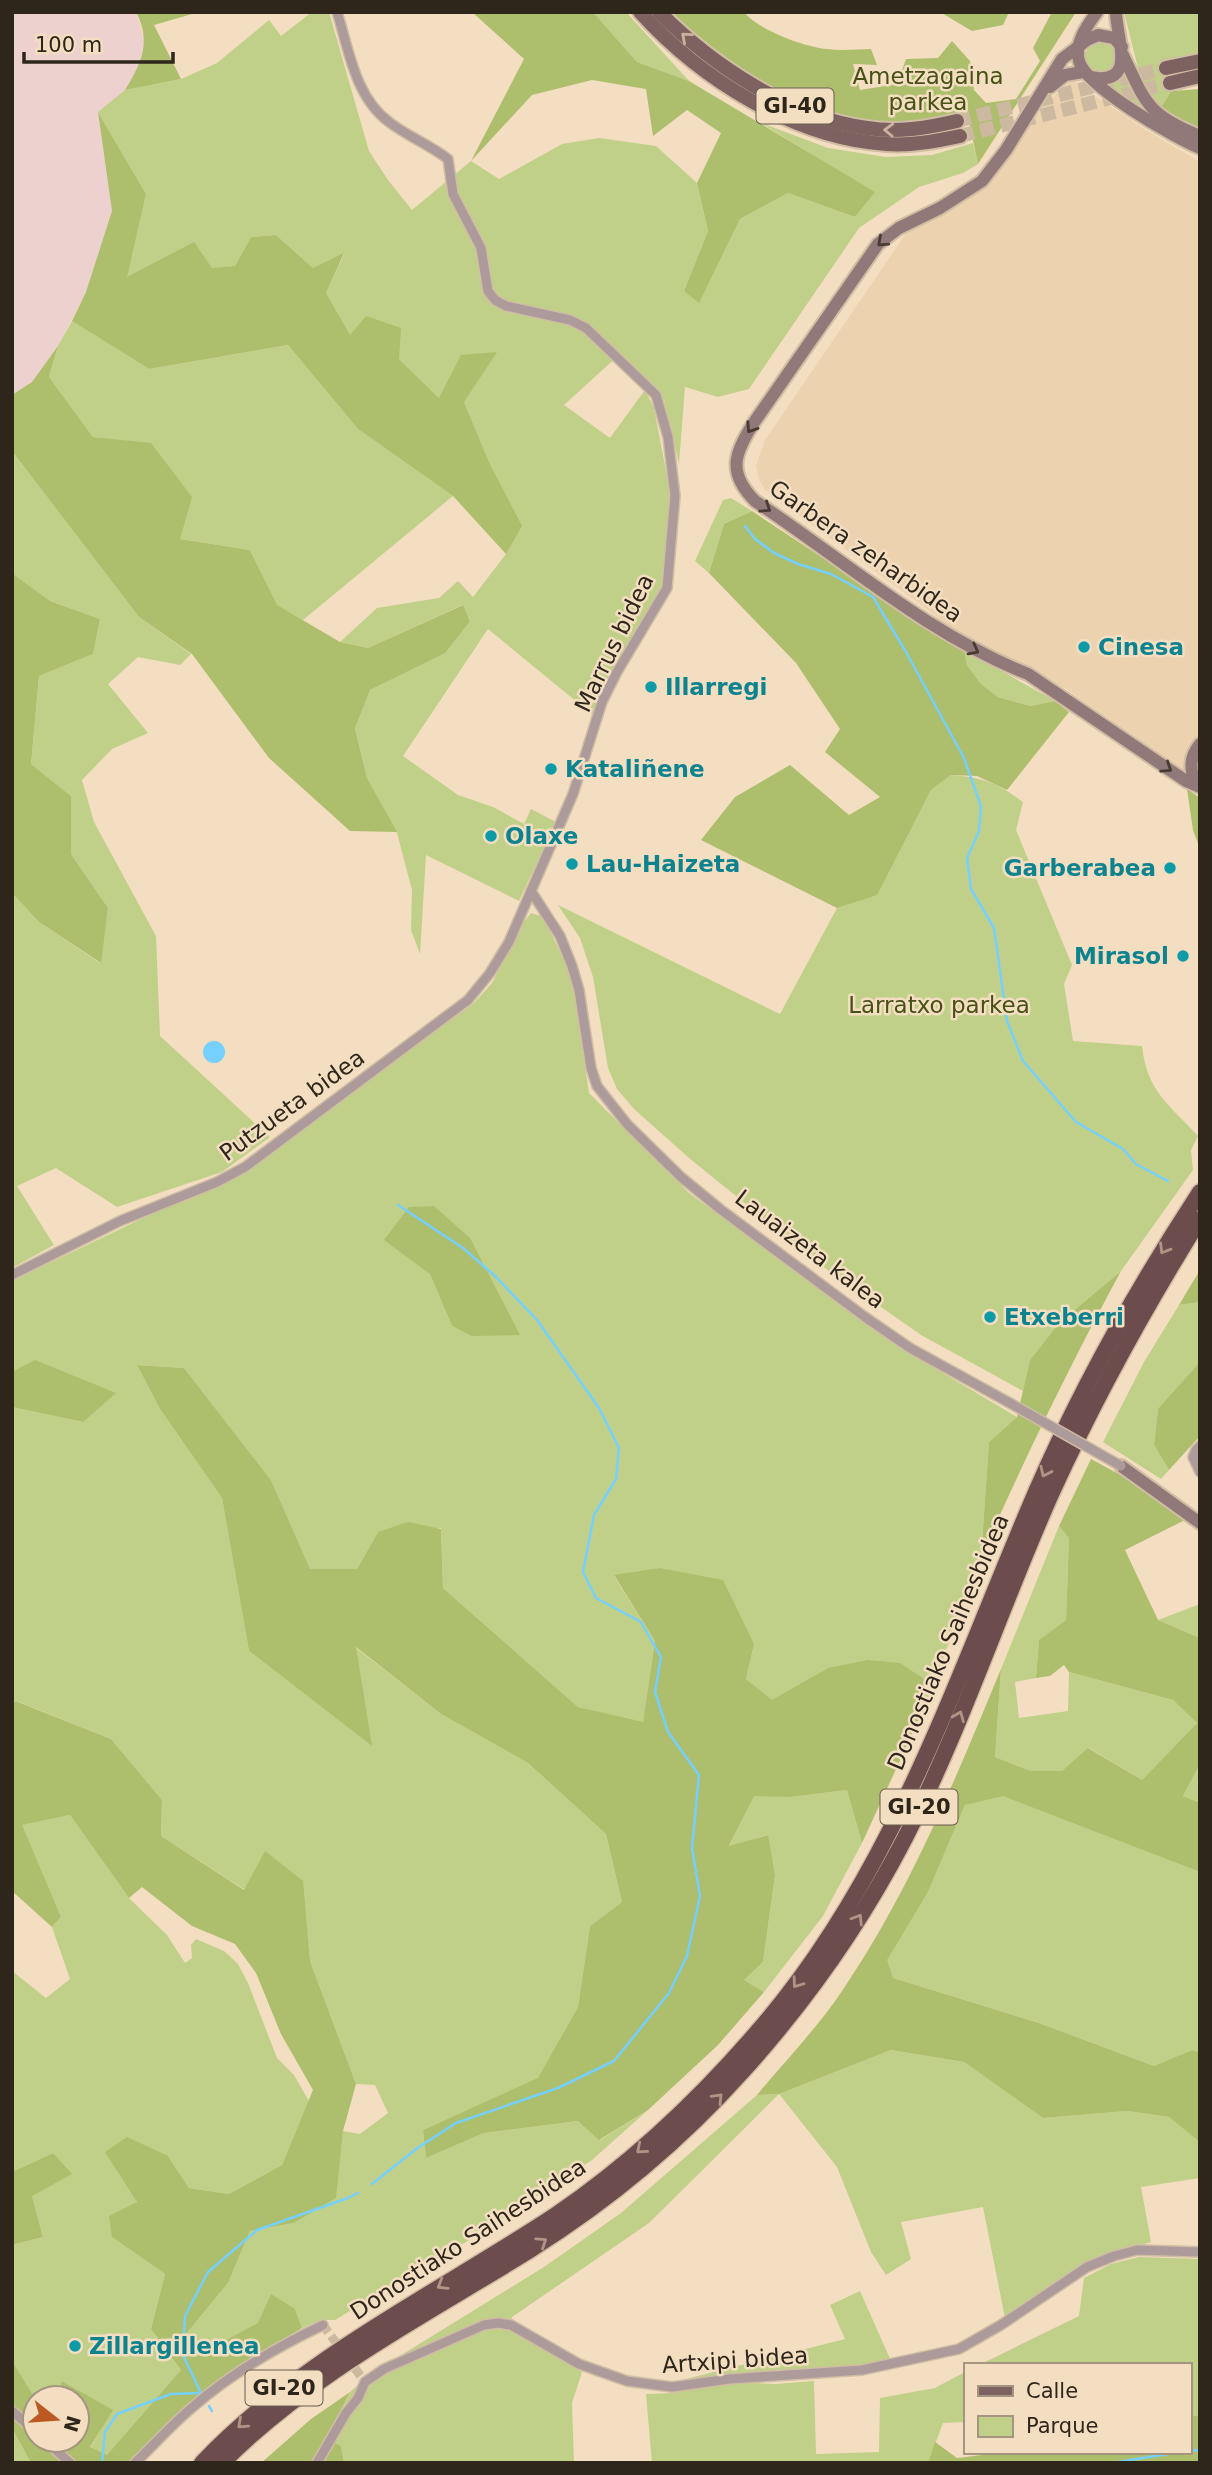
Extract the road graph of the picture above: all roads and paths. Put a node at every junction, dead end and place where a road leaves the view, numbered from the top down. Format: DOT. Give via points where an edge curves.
graph roads {
  1 [pos="337,12"];
  2 [pos="640,12"];
  3 [pos="659,12"];
  4 [pos="1097,12"];
  5 [pos="1116,12"];
  6 [pos="1121,12"];
  7 [pos="1079,47"];
  8 [pos="1122,51"];
  9 [pos="1200,61"];
  10 [pos="1086,74"];
  11 [pos="1200,76"];
  12 [pos="1135,78"];
  13 [pos="1044,91"];
  14 [pos="1200,136"];
  15 [pos="1200,148"];
  16 [pos="1200,744"];
  17 [pos="1198,786"];
  18 [pos="531,891"];
  19 [pos="544,910"];
  20 [pos="519,918"];
  21 [pos="1200,1192"];
  22 [pos="1200,1219"];
  23 [pos="12,1275"];
  24 [pos="1200,1446"];
  25 [pos="1121,1466"];
  26 [pos="1200,1472"];
  27 [pos="1200,1523"];
  28 [pos="1200,2252"];
  29 [pos="323,2325"];
  30 [pos="135,2463"];
  31 [pos="202,2463"];
  32 [pos="222,2463"];
  33 [pos="317,2463"];
  1 -- 18 [label="street, Marrus bidea" via="360,86 371,106 388,122 448,159 453,194 481,248 488,291 495,300 586,328 656,395 668,437 676,496 667,588 603,702 573,794"];
  2 -- 3 [label="main road, GI-40, one-way" via="715,76 802,124 845,138 887,144 926,142 959,129 884,130 820,116 734,73"];
  4 -- 7 [label="street, Garbera zeharbidea"];
  5 -- 8 [label="street"];
  6 -- 12 [label="street"];
  7 -- 8 [label="street" via="1098,35 1114,38"];
  7 -- 10 [label="street" via="1079,62"];
  7 -- 13 [label="street, Garbera zeharbidea" via="1062,59"];
  8 -- 10 [label="street" via="1114,74 1106,78"];
  8 -- 12 [label="street"];
  9 -- 11 [label="main road" via="1168,75"];
  10 -- 13 [label="street, Garbera zeharbidea" via="1065,75"];
  10 -- 15 [label="street" via="1167,133"];
  12 -- 14 [label="street" via="1144,101 1157,114"];
  13 -- 17 [label="street, Garbera zeharbidea, one-way" via="990,173 970,190 900,228 873,250 744,439 738,452 737,477 755,500 937,628 1028,674"];
  16 -- 17 [label="street, Garbera zeharbidea" via="1190,770"];
  18 -- 19 [label="street, Lauaizeta kalea"];
  18 -- 20 [label="street, Putzueta bidea"];
  19 -- 20 [label="street" via="533,907"];
  19 -- 25 [label="street, Lauaizeta kalea, bridge" via="576,978 597,1086 627,1124 681,1177 910,1348"];
  20 -- 23 [label="street, Putzueta bidea" via="509,942 468,1000 245,1167 120,1220"];
  21 -- 31 [label="highway, Donostiako Saihesbidea / GI-20, one-way" via="1115,1334 1038,1486 894,1827 835,1929 785,2000 703,2092 595,2187 331,2354 278,2393"];
  32 -- 22 [label="highway, Donostiako Saihesbidea / GI-20, one-way" via="270,2418 339,2366 533,2248 603,2199 714,2102 796,2008 848,1936 907,1833 1084,1424"];
  24 -- 26 [label="street" via="1193,1457"];
  25 -- 27 [label="street, Lauaizeta kalea"];
  28 -- 33 [label="street, Artxipi bidea" via="1137,2249 1114,2256 1087,2267 959,2348 862,2370 673,2387 597,2372 511,2325 484,2325 365,2382"];
  29 -- 30 [label="street" via="235,2374 193,2406"];
}
